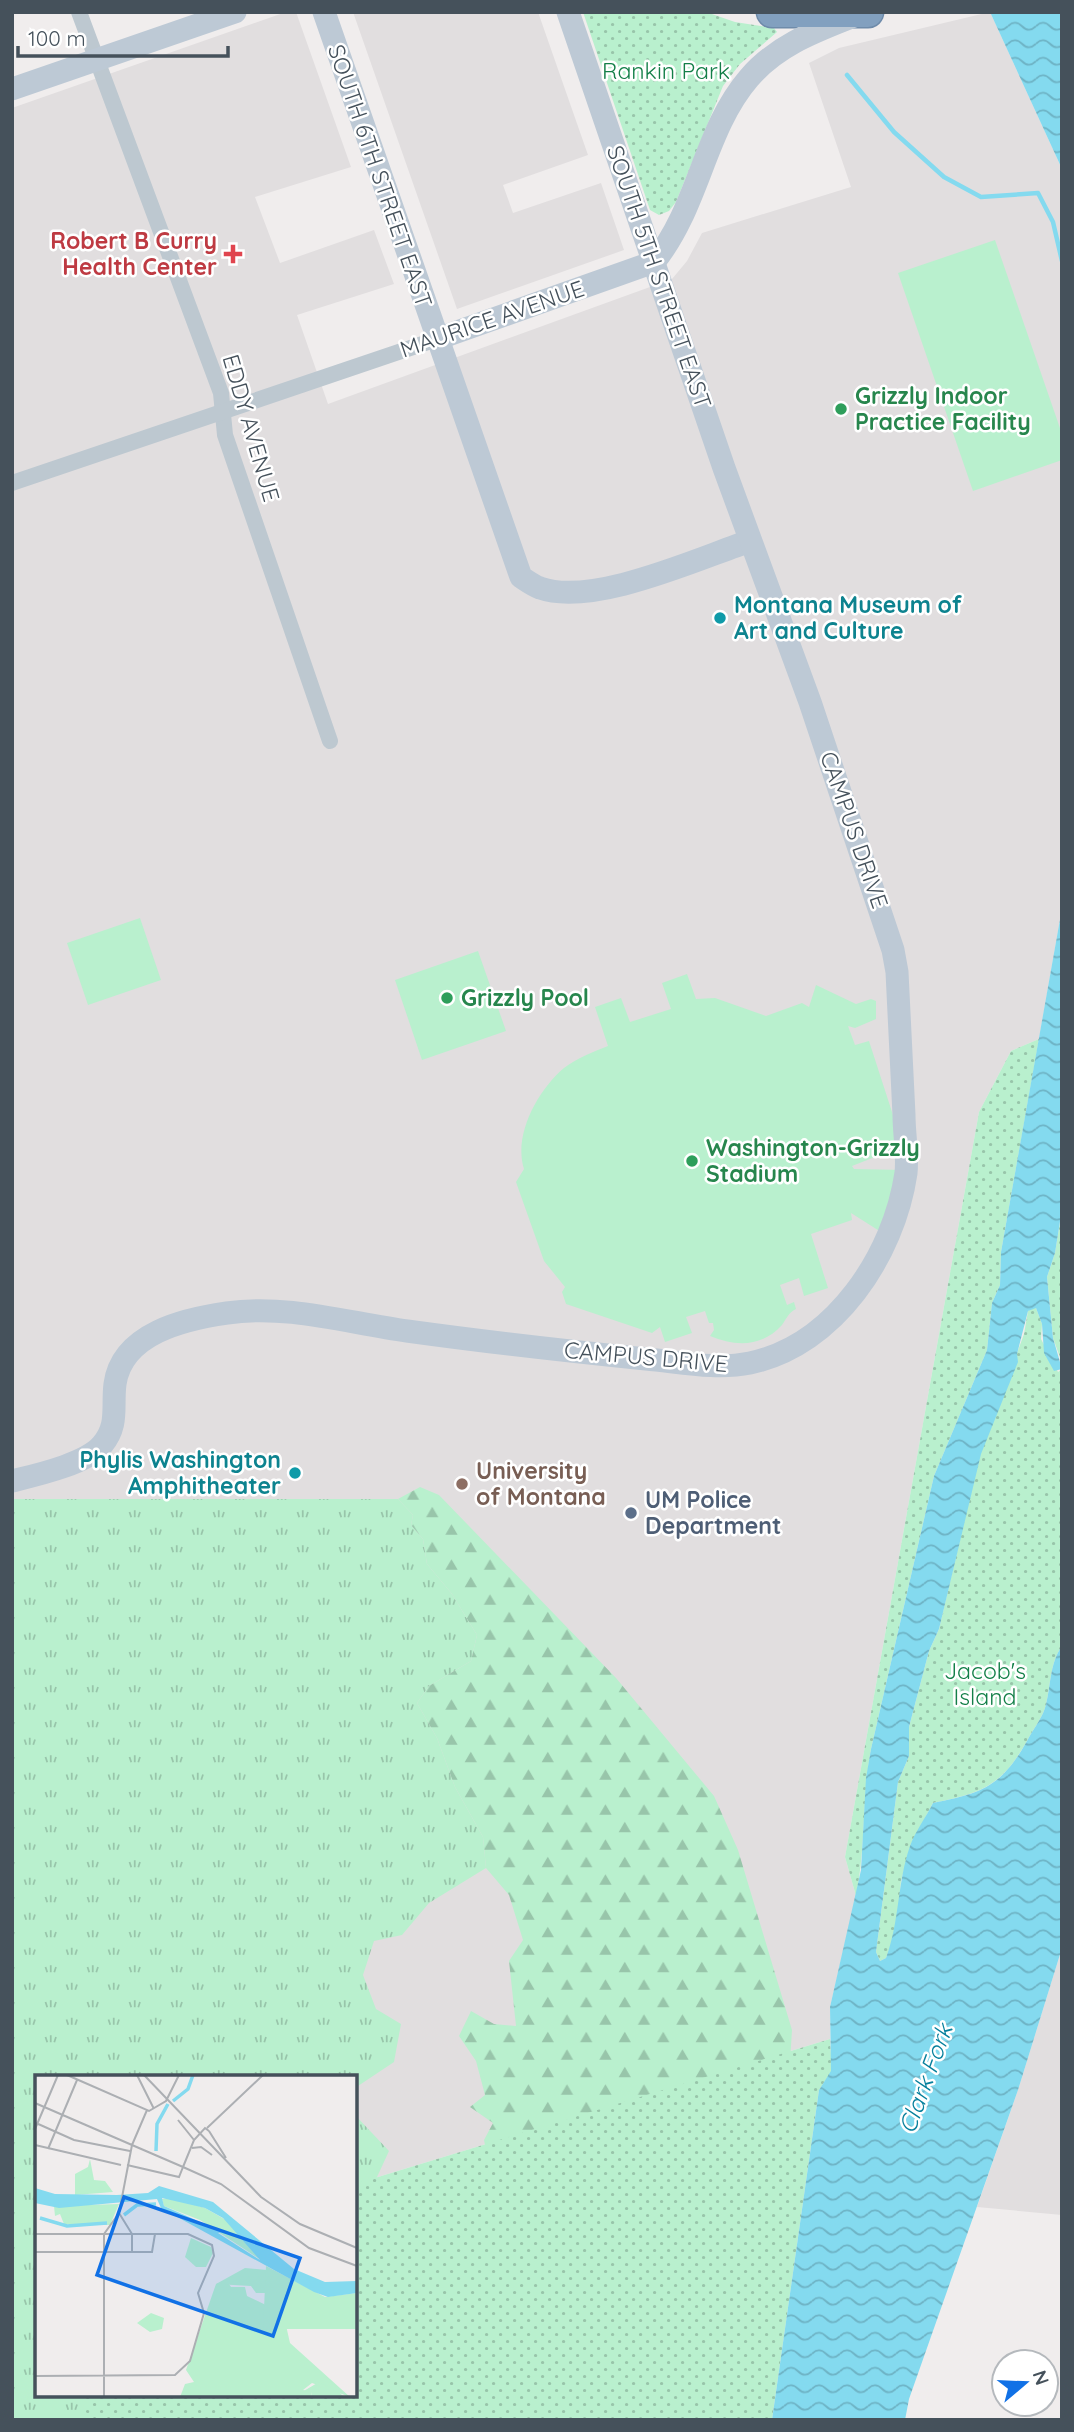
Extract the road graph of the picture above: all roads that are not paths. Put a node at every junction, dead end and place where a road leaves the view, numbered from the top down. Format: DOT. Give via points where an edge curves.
graph roads {
  1 [pos="79,12"];
  2 [pos="235,12"];
  3 [pos="324,12"];
  4 [pos="568,12"];
  5 [pos="772,12"];
  6 [pos="863,13"];
  7 [pos="95,60"];
  8 [pos="12,89"];
  9 [pos="654,262"];
  10 [pos="437,339"];
  11 [pos="224,413"];
  12 [pos="12,483"];
  13 [pos="750,541"];
  14 [pos="330,741"];
  15 [pos="12,1481"];
  1 -- 7 [label="street, EDDY AVENUE"];
  2 -- 7 [label="street"];
  3 -- 10 [label="street, SOUTH 6TH STREET EAST"];
  4 -- 9 [label="street, SOUTH 5TH STREET EAST"];
  5 -- 6 [label="highway"];
  6 -- 9 [label="street" via="799,38 749,78 721,125 676,233"];
  7 -- 8 [label="street"];
  7 -- 11 [label="street, EDDY AVENUE" via="221,393"];
  9 -- 10 [label="street, MAURICE AVENUE"];
  9 -- 13 [label="street, SOUTH 5TH STREET EAST"];
  10 -- 11 [label="street, MAURICE AVENUE"];
  10 -- 13 [label="street, SOUTH 6TH STREET EAST" via="521,577 558,592 599,589"];
  11 -- 12 [label="street, MAURICE AVENUE"];
  11 -- 14 [label="street, EDDY AVENUE" via="225,435"];
  13 -- 15 [label="street, CAMPUS DRIVE" via="884,916 897,972 906,1171 883,1252 858,1288 801,1340 770,1357 737,1365 559,1351 269,1310 210,1317 157,1333 131,1347 115,1385 116,1418 100,1447 74,1461"];
}
